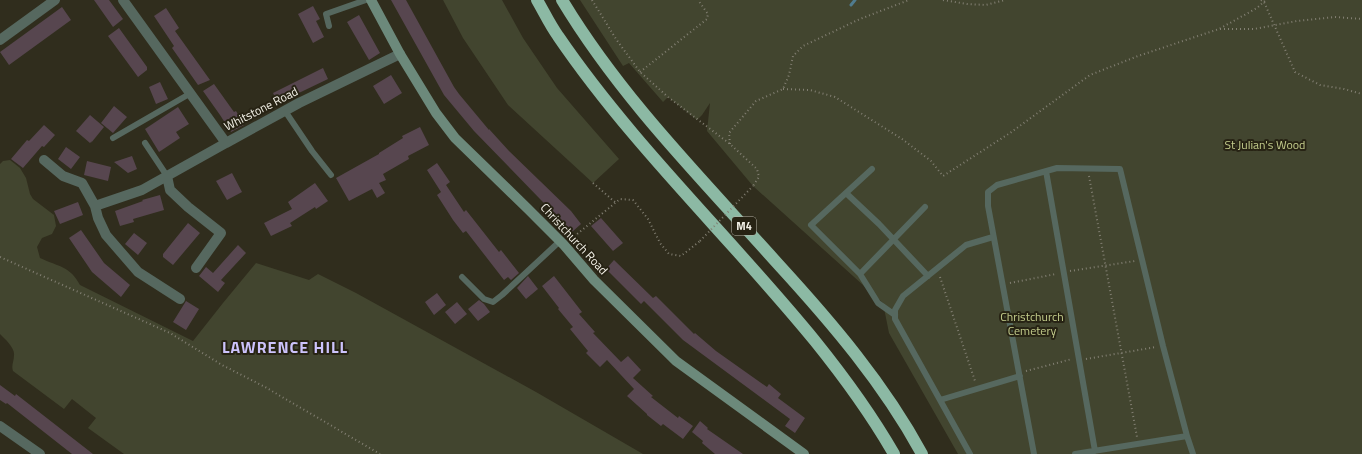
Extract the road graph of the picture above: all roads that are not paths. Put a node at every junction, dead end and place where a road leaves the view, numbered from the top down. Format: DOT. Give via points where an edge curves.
graph roads {
  1 [pos="55,0"];
  2 [pos="123,0"];
  3 [pos="366,0"];
  4 [pos="371,0"];
  5 [pos="536,0"];
  6 [pos="562,0"];
  7 [pos="329,26"];
  8 [pos="0,40"];
  9 [pos="400,54"];
  10 [pos="191,93"];
  11 [pos="286,111"];
  12 [pos="114,138"];
  13 [pos="145,143"];
  14 [pos="226,143"];
  15 [pos="44,160"];
  16 [pos="872,169"];
  17 [pos="1046,171"];
  18 [pos="331,175"];
  19 [pos="167,176"];
  20 [pos="846,193"];
  21 [pos="95,206"];
  22 [pos="925,207"];
  23 [pos="993,237"];
  24 [pos="893,239"];
  25 [pos="562,243"];
  26 [pos="196,268"];
  27 [pos="860,274"];
  28 [pos="928,276"];
  29 [pos="462,277"];
  30 [pos="180,299"];
  31 [pos="895,315"];
  32 [pos="1019,374"];
  33 [pos="940,400"];
  34 [pos="0,426"];
  35 [pos="1187,436"];
  36 [pos="1095,451"];
  37 [pos="40,454"];
  38 [pos="804,454"];
  39 [pos="894,454"];
  40 [pos="922,454"];
  41 [pos="970,454"];
  42 [pos="1034,454"];
  43 [pos="1079,454"];
  44 [pos="1194,454"];
  1 -- 8 [label="street"];
  2 -- 10 [label="street, Whitstone Road"];
  3 -- 7 [label="lane" via="326,14"];
  4 -- 9 [label="street, Christchurch Road"];
  5 -- 39 [label="highway, M4" via="558,36 605,100 782,301 846,379"];
  6 -- 40 [label="highway, M4" via="582,33 664,138 838,331 873,378"];
  9 -- 11 [label="street, Whitstone Road"];
  9 -- 25 [label="street, Christchurch Road" via="436,113 455,138"];
  10 -- 12 [label="lane"];
  10 -- 14 [label="street, Whitstone Road"];
  11 -- 14 [label="street, Whitstone Road"];
  11 -- 18 [label="lane"];
  13 -- 19 [label="lane"];
  14 -- 19 [label="street"];
  15 -- 21 [label="street" via="63,176 82,183"];
  16 -- 20 [label="lane"];
  17 -- 23 [label="lane" via="997,185 988,192"];
  17 -- 35 [label="lane" via="1057,168 1120,169"];
  17 -- 36 [label="lane"];
  19 -- 21 [label="street" via="142,190"];
  19 -- 26 [label="street" via="170,190 221,233"];
  20 -- 24 [label="lane"];
  20 -- 27 [label="lane" via="812,225"];
  21 -- 30 [label="street" via="106,236 138,272"];
  22 -- 24 [label="lane"];
  23 -- 28 [label="lane" via="966,244"];
  23 -- 32 [label="lane"];
  24 -- 27 [label="lane"];
  24 -- 28 [label="lane"];
  25 -- 29 [label="lane" via="492,302 484,299"];
  25 -- 38 [label="street, Christchurch Road" via="594,280 676,361"];
  27 -- 31 [label="lane" via="878,303"];
  28 -- 31 [label="lane" via="903,296"];
  31 -- 33 [label="lane"];
  32 -- 33 [label="lane"];
  32 -- 42 [label="lane"];
  33 -- 41 [label="lane"];
  34 -- 37 [label="street"];
  35 -- 36 [label="lane"];
  35 -- 44 [label="lane"];
  36 -- 43 [label="lane"];
}
